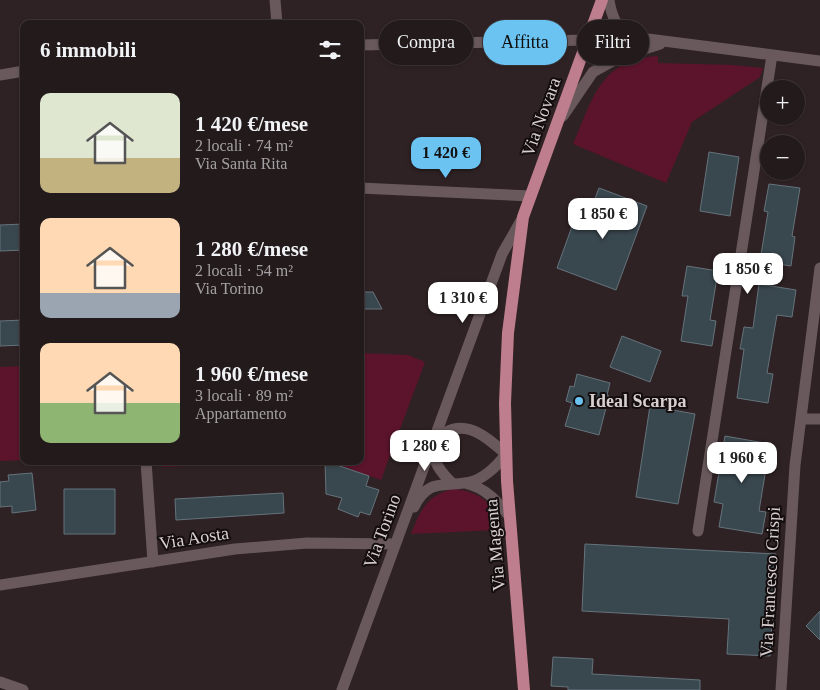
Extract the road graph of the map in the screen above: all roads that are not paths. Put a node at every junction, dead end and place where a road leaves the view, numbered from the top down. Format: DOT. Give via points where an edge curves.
graph roads {
  1 [pos="275,0"];
  2 [pos="602,0"];
  3 [pos="609,0"];
  4 [pos="277,20"];
  5 [pos="594,20"];
  6 [pos="615,20"];
  7 [pos="577,40"];
  8 [pos="649,40"];
  9 [pos="664,43"];
  10 [pos="364,45"];
  11 [pos="649,48"];
  12 [pos="772,55"];
  13 [pos="820,61"];
  14 [pos="578,65"];
  15 [pos="605,65"];
  16 [pos="20,72"];
  17 [pos="0,75"];
  18 [pos="557,124"];
  19 [pos="364,188"];
  20 [pos="531,196"];
  21 [pos="523,217"];
  22 [pos="820,268"];
  23 [pos="815,350"];
  24 [pos="801,419"];
  25 [pos="820,419"];
  26 [pos="431,444"];
  27 [pos="506,454"];
  28 [pos="146,465"];
  29 [pos="457,483"];
  30 [pos="510,517"];
  31 [pos="698,531"];
  32 [pos="396,544"];
  33 [pos="152,562"];
  34 [pos="0,585"];
  35 [pos="0,682"];
  36 [pos="24,690"];
  37 [pos="342,690"];
  38 [pos="524,690"];
  39 [pos="781,690"];
  1 -- 4 [label="street"];
  2 -- 5 [label="main road, Via Novara"];
  3 -- 6 [label="street"];
  7 -- 10 [label="street"];
  8 -- 9 [label="street"];
  9 -- 11 [label="street"];
  9 -- 12 [label="street"];
  12 -- 13 [label="street"];
  12 -- 31 [label="street"];
  14 -- 18 [label="main road, Via Novara"];
  15 -- 18 [label="street" via="592,72"];
  16 -- 17 [label="street"];
  18 -- 20 [label="main road, Via Novara"];
  19 -- 20 [label="street"];
  20 -- 21 [label="main road, Via Novara"];
  21 -- 26 [label="street, Via Torino" via="502,254"];
  21 -- 27 [label="main road, Via Magenta" via="508,333"];
  22 -- 23 [label="street, Via Francesco Crispi"];
  23 -- 24 [label="street, Via Francesco Crispi"];
  24 -- 25 [label="street"];
  24 -- 39 [label="street, Via Francesco Crispi" via="789,535"];
  26 -- 27 [label="street" via="440,434 460,427 482,434"];
  26 -- 29 [label="street" via="437,466"];
  26 -- 32 [label="street, Via Torino"];
  27 -- 29 [label="street" via="486,475"];
  27 -- 30 [label="main road, Via Magenta"];
  28 -- 33 [label="street"];
  29 -- 30 [label="street" via="484,490"];
  29 -- 32 [label="street" via="435,486 421,495"];
  30 -- 38 [label="main road, Via Magenta"];
  32 -- 33 [label="street, Via Aosta" via="307,543 235,549"];
  32 -- 37 [label="street, Via Torino"];
  33 -- 34 [label="street, Via Aosta"];
  35 -- 36 [label="street"];
}
